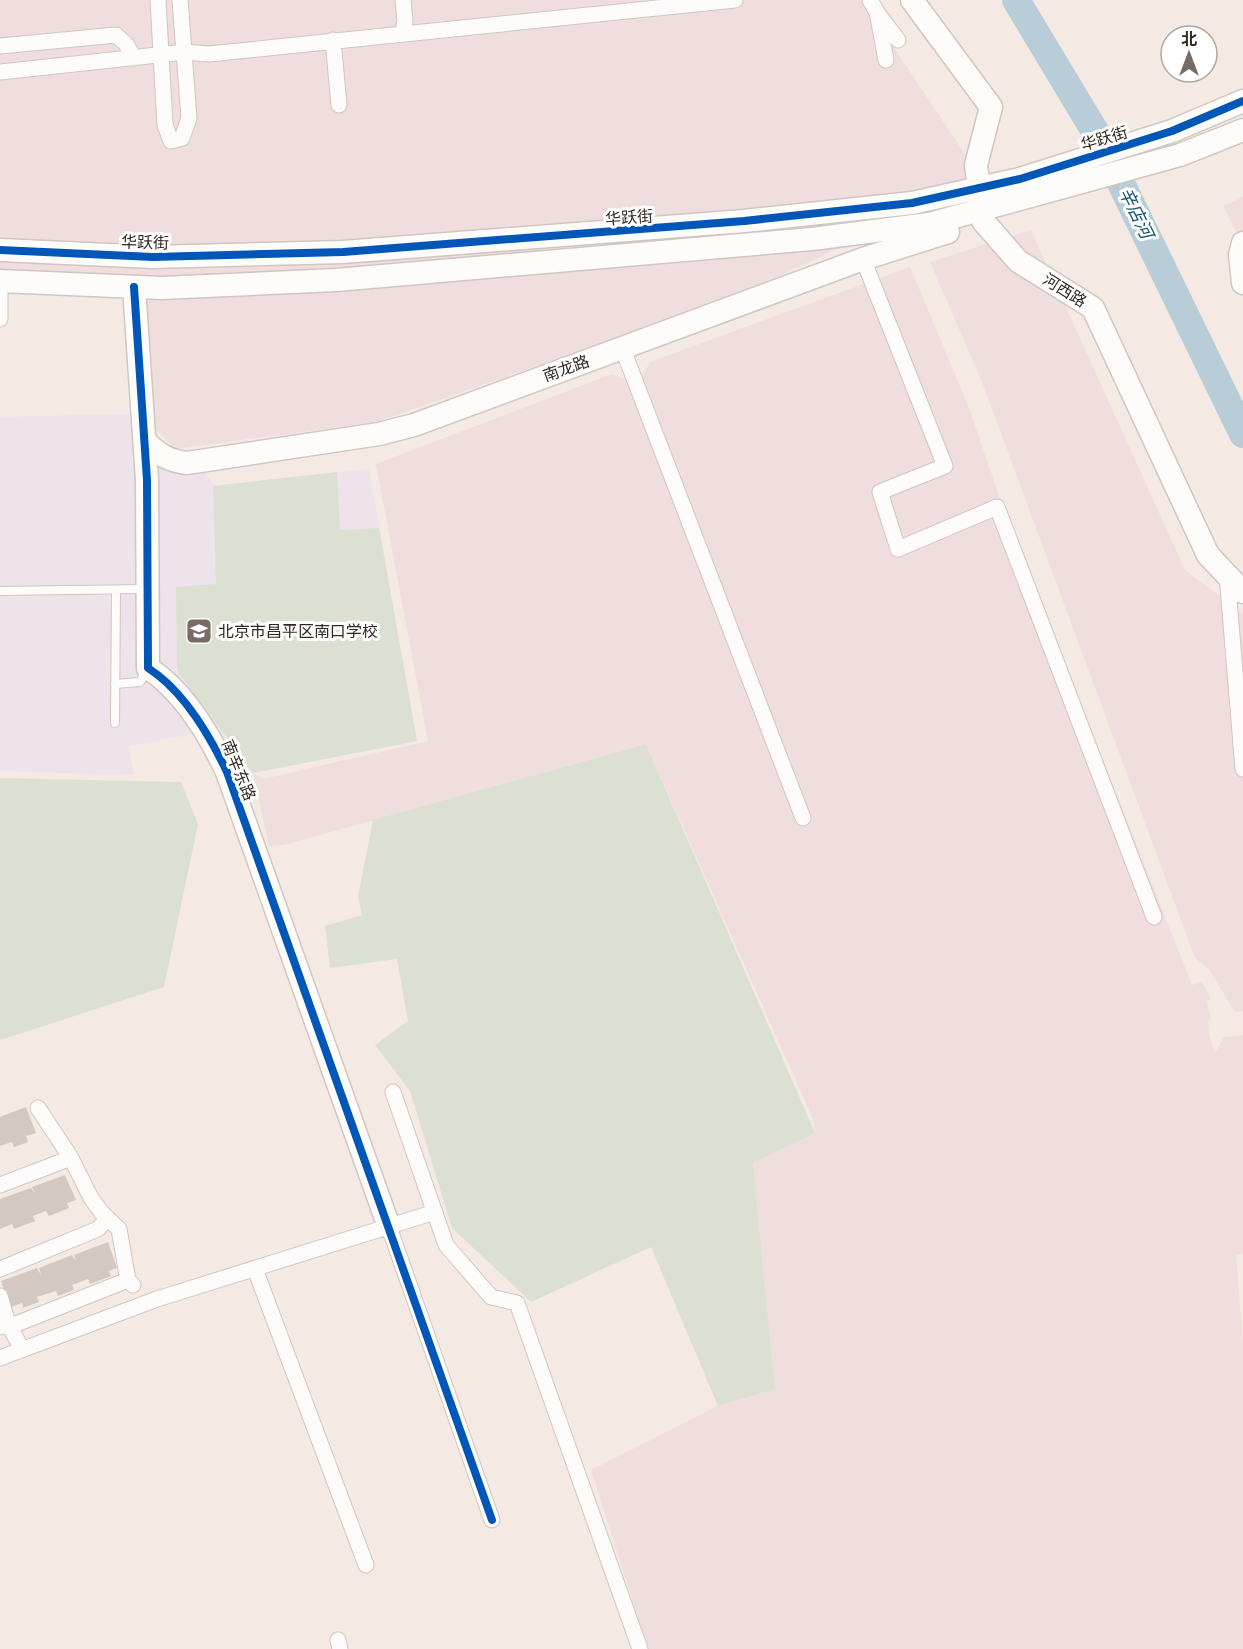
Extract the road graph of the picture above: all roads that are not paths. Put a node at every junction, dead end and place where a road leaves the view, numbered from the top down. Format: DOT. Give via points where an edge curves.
graph roads {
  1 [pos="158,0"];
  2 [pos="180,0"];
  3 [pos="403,0"];
  4 [pos="735,0"];
  5 [pos="912,0"];
  6 [pos="874,6"];
  7 [pos="403,32"];
  8 [pos="333,40"];
  9 [pos="898,40"];
  10 [pos="0,46"];
  11 [pos="185,52"];
  12 [pos="162,55"];
  13 [pos="134,58"];
  14 [pos="886,60"];
  15 [pos="0,72"];
  16 [pos="1243,101"];
  17 [pos="339,105"];
  18 [pos="1243,130"];
  19 [pos="979,188"];
  20 [pos="1026,188"];
  21 [pos="982,216"];
  22 [pos="1243,243"];
  23 [pos="0,250"];
  24 [pos="863,259"];
  25 [pos="0,280"];
  26 [pos="1242,281"];
  27 [pos="134,287"];
  28 [pos="0,318"];
  29 [pos="622,347"];
  30 [pos="145,441"];
  31 [pos="1227,575"];
  32 [pos="148,589"];
  33 [pos="116,590"];
  34 [pos="0,591"];
  35 [pos="1243,592"];
  36 [pos="148,668"];
  37 [pos="115,684"];
  38 [pos="115,723"];
  39 [pos="1243,769"];
  40 [pos="803,818"];
  41 [pos="1154,918"];
  42 [pos="393,1092"];
  43 [pos="38,1108"];
  44 [pos="71,1158"];
  45 [pos="0,1185"];
  46 [pos="435,1212"];
  47 [pos="107,1219"];
  48 [pos="389,1227"];
  49 [pos="0,1269"];
  50 [pos="255,1269"];
  51 [pos="0,1296"];
  52 [pos="4,1326"];
  53 [pos="22,1350"];
  54 [pos="0,1358"];
  55 [pos="492,1521"];
  56 [pos="366,1566"];
  57 [pos="640,1649"];
  1 -- 12 [label="street"];
  2 -- 11 [label="street"];
  3 -- 7 [label="street"];
  4 -- 7 [label="street"];
  5 -- 19 [label="street" via="991,107 976,165"];
  6 -- 9 [label="street"];
  6 -- 14 [label="street"];
  7 -- 8 [label="street"];
  8 -- 11 [label="street" via="209,54"];
  8 -- 17 [label="street"];
  10 -- 13 [label="street" via="116,34"];
  11 -- 12 [label="street"];
  11 -- 12 [label="street" via="189,118 182,138 171,141 165,125"];
  12 -- 13 [label="street"];
  13 -- 15 [label="street"];
  16 -- 20 [label="street, 华跃街"];
  18 -- 20 [label="street, 华跃街" via="1180,154"];
  19 -- 20 [label="street, 华跃街"];
  19 -- 21 [label="street"];
  19 -- 23 [label="street, 华跃街" via="912,203 744,221 342,252 153,257"];
  20 -- 21 [label="street, 华跃街"];
  21 -- 24 [label="street, 南龙路"];
  21 -- 27 [label="street, 华跃街" via="812,239 336,280"];
  21 -- 31 [label="street, 河西路" via="1018,261 1093,308 1208,555"];
  22 -- 26 [label="street"];
  24 -- 29 [label="street, 南龙路"];
  24 -- 41 [label="street" via="945,465 880,492 898,549 997,507"];
  25 -- 27 [label="street, 华跃街"];
  25 -- 28 [label="street"];
  27 -- 30 [label="street"];
  29 -- 30 [label="street, 南龙路" via="414,425 379,434 188,463 160,455"];
  29 -- 40 [label="street"];
  30 -- 32 [label="street"];
  31 -- 35 [label="street, 河西路"];
  31 -- 39 [label="street"];
  32 -- 33 [label="lane"];
  32 -- 36 [label="street"];
  33 -- 34 [label="lane"];
  33 -- 37 [label="lane"];
  36 -- 37 [label="lane" via="140,682"];
  36 -- 48 [label="street, 南辛东路" via="162,676 210,735 226,772"];
  37 -- 38 [label="lane"];
  42 -- 46 [label="street"];
  43 -- 44 [label="street"];
  44 -- 45 [label="street"];
  44 -- 47 [label="street"];
  46 -- 48 [label="street"];
  46 -- 57 [label="street" via="446,1245 491,1297 517,1304"];
  47 -- 49 [label="street" via="98,1229"];
  47 -- 52 [label="street" via="122,1236 120,1246 131,1283"];
  48 -- 50 [label="street"];
  48 -- 55 [label="street"];
  50 -- 53 [label="street" via="157,1299"];
  50 -- 56 [label="street"];
  51 -- 52 [label="street"];
  52 -- 53 [label="street"];
  53 -- 54 [label="street"];
}
